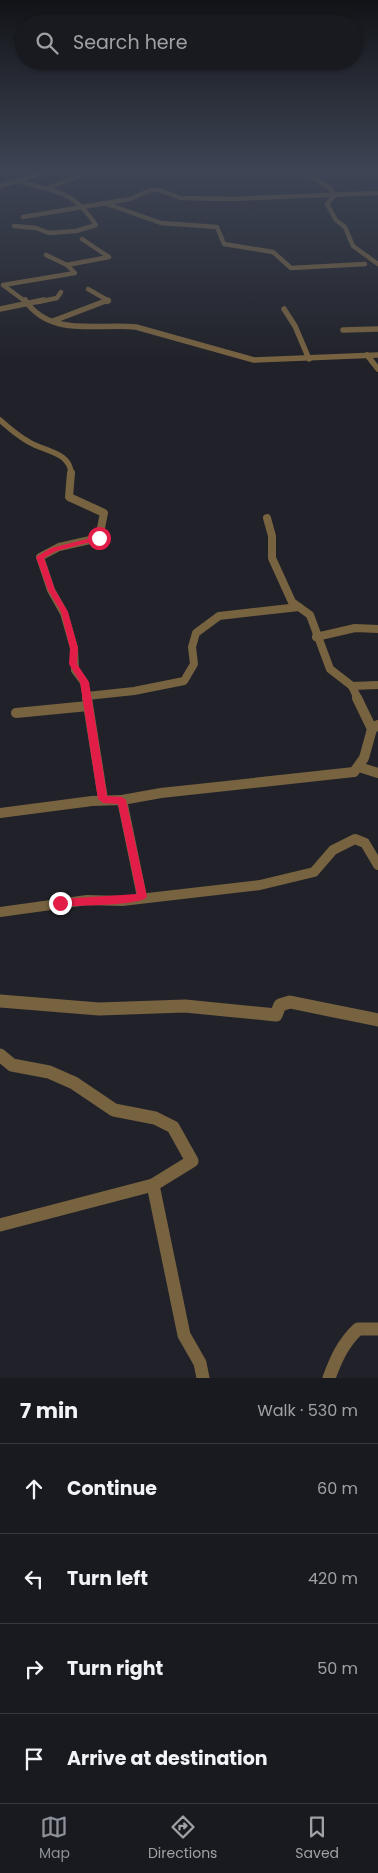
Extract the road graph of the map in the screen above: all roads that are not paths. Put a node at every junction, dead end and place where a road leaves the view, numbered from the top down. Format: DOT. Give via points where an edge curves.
graph roads {
  1 [pos="219,233"];
  2 [pos="348,233"];
  3 [pos="82,239"];
  4 [pos="46,256"];
  5 [pos="365,264"];
  6 [pos="378,264"];
  7 [pos="67,265"];
  8 [pos="88,290"];
  9 [pos="61,292"];
  10 [pos="26,304"];
  11 [pos="0,309"];
  12 [pos="284,309"];
  13 [pos="53,320"];
  14 [pos="378,329"];
  15 [pos="343,330"];
  16 [pos="378,354"];
  17 [pos="367,355"];
  18 [pos="309,359"];
  19 [pos="378,370"];
  20 [pos="0,420"];
  21 [pos="267,518"];
  22 [pos="299,606"];
  23 [pos="378,629"];
  24 [pos="316,637"];
  25 [pos="378,684"];
  26 [pos="352,686"];
  27 [pos="87,696"];
  28 [pos="88,706"];
  29 [pos="16,712"];
  30 [pos="375,727"];
  31 [pos="360,767"];
  32 [pos="378,773"];
  33 [pos="103,799"];
  34 [pos="122,800"];
  35 [pos="0,813"];
  36 [pos="378,865"];
  37 [pos="142,897"];
  38 [pos="0,912"];
  39 [pos="0,1001"];
  40 [pos="378,1020"];
  41 [pos="0,1054"];
  42 [pos="153,1185"];
  43 [pos="0,1225"];
  44 [pos="378,1329"];
  45 [pos="203,1378"];
  46 [pos="329,1378"];
  1 -- 5 [label="street" via="224,244 273,252 291,268"];
  2 -- 6 [label="street" via="353,246"];
  3 -- 7 [label="street" via="109,257"];
  4 -- 7 [label="street"];
  7 -- 10 [label="street" via="75,273 3,285 24,299"];
  8 -- 13 [label="street" via="109,301"];
  9 -- 10 [label="street" via="57,298"];
  10 -- 11 [label="street"];
  10 -- 13 [label="street" via="42,317"];
  12 -- 18 [label="street"];
  13 -- 18 [label="street" via="77,328 119,325 152,330 244,358"];
  14 -- 15 [label="street"];
  16 -- 17 [label="street"];
  17 -- 18 [label="street"];
  17 -- 19 [label="street"];
  20 -- 27 [label="street" via="33,445 54,453 69,464 69,497 104,513 99,538 40,557 51,590 64,612 74,648 73,664 84,682"];
  21 -- 22 [label="street" via="272,536 272,558 292,602"];
  22 -- 24 [label="street" via="310,615"];
  22 -- 27 [label="street" via="219,616 208,622 196,633 192,647 194,664 184,681"];
  23 -- 24 [label="street" via="355,628"];
  24 -- 26 [label="street" via="330,669"];
  25 -- 26 [label="street"];
  26 -- 30 [label="street"];
  27 -- 28 [label="street"];
  28 -- 29 [label="street"];
  28 -- 33 [label="street"];
  30 -- 31 [label="street"];
  31 -- 32 [label="street"];
  31 -- 34 [label="street" via="343,774"];
  33 -- 34 [label="street"];
  33 -- 35 [label="street"];
  34 -- 37 [label="street"];
  36 -- 37 [label="street" via="365,843 355,839 333,850 314,872 260,885"];
  37 -- 38 [label="street" via="122,901 87,900"];
  39 -- 40 [label="street" via="99,1009 185,1006 276,1015 280,1005 290,1002"];
  41 -- 42 [label="street" via="12,1065 49,1072 74,1082 114,1110 155,1118 173,1127 192,1161"];
  42 -- 43 [label="street"];
  42 -- 45 [label="street" via="184,1335 200,1363"];
  44 -- 46 [label="street" via="358,1329 349,1336 338,1350"];
}
